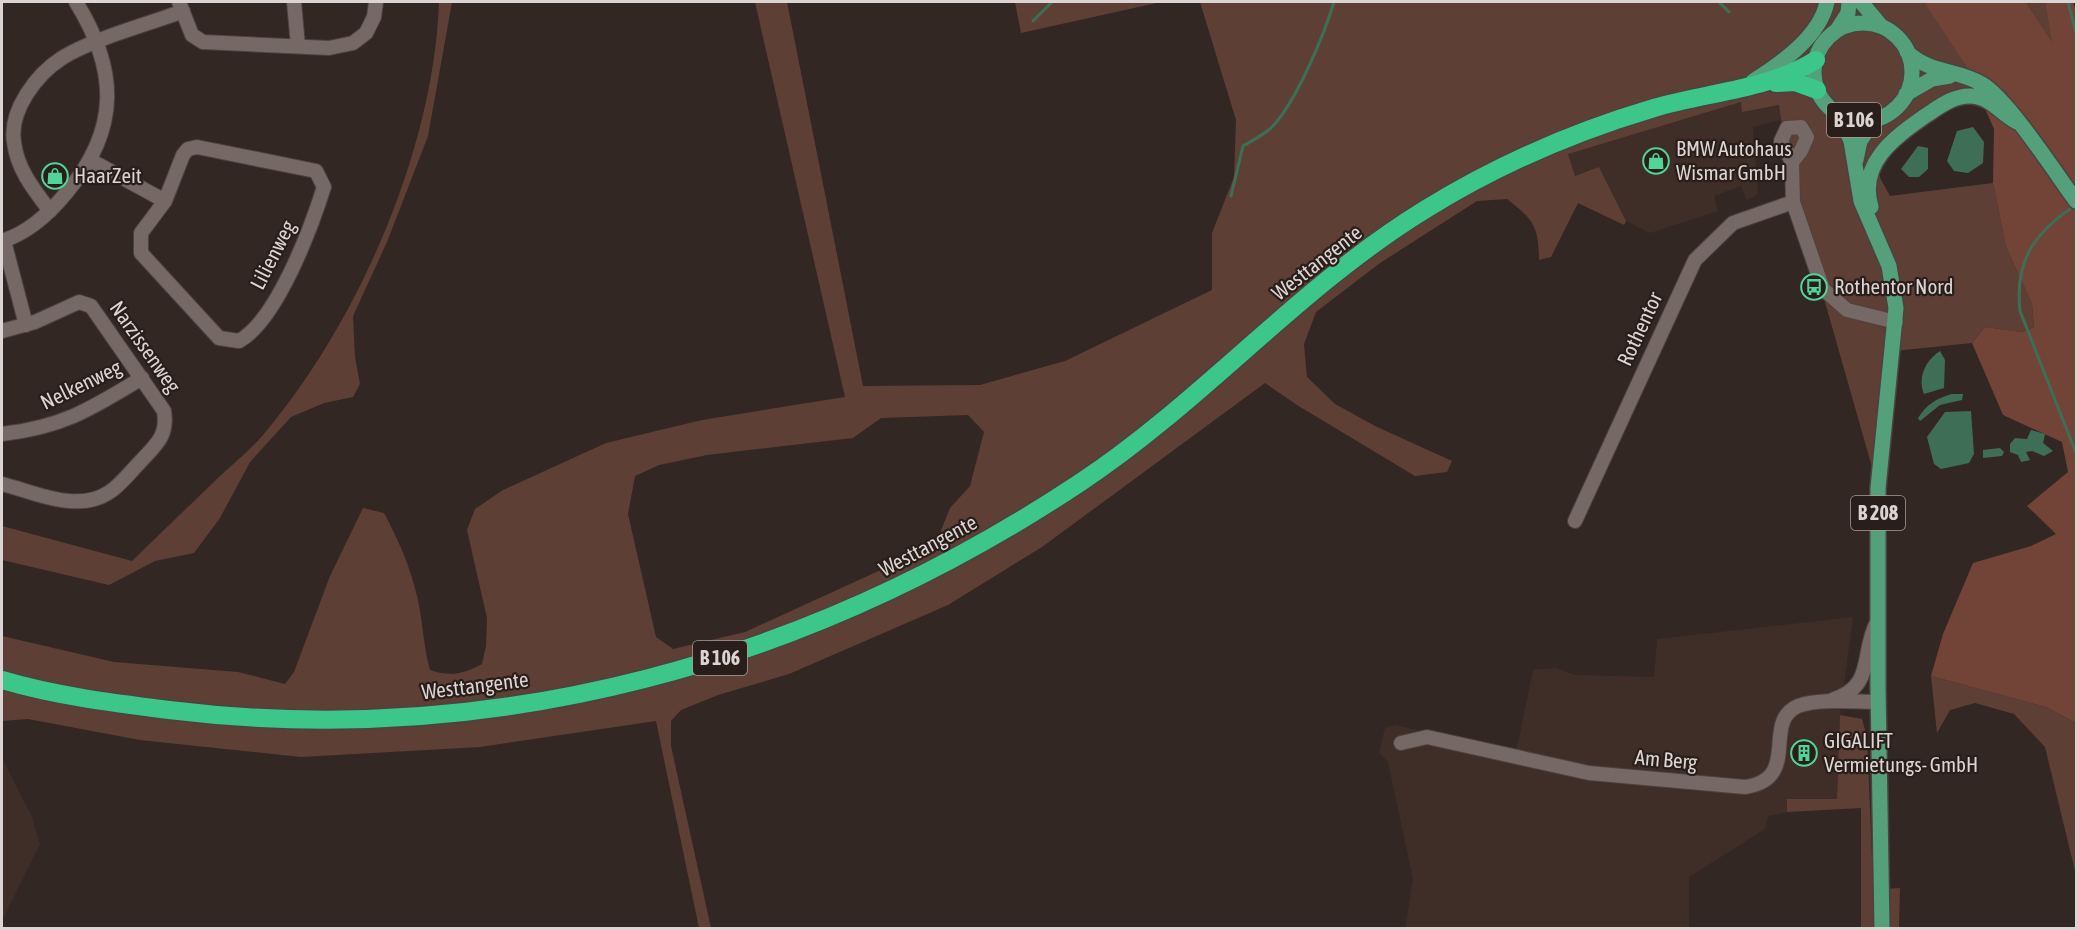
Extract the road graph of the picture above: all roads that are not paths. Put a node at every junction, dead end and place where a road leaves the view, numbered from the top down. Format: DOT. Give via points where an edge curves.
graph roads {
  1 [pos="76,2"];
  2 [pos="294,2"];
  3 [pos="376,2"];
  4 [pos="1827,2"];
  5 [pos="1849,2"];
  6 [pos="1861,2"];
  7 [pos="181,6"];
  8 [pos="1882,27"];
  9 [pos="1837,30"];
  10 [pos="99,43"];
  11 [pos="298,46"];
  12 [pos="1907,52"];
  13 [pos="1816,60"];
  14 [pos="1965,77"];
  15 [pos="1753,85"];
  16 [pos="1817,90"];
  17 [pos="1906,94"];
  18 [pos="1840,115"];
  19 [pos="1875,119"];
  20 [pos="2017,122"];
  21 [pos="90,160"];
  22 [pos="1792,162"];
  23 [pos="1855,169"];
  24 [pos="165,201"];
  25 [pos="2076,201"];
  26 [pos="1792,202"];
  27 [pos="50,211"];
  28 [pos="2,241"];
  29 [pos="1881,246"];
  30 [pos="1896,322"];
  31 [pos="26,325"];
  32 [pos="2,331"];
  33 [pos="142,378"];
  34 [pos="2,434"];
  35 [pos="2,484"];
  36 [pos="1575,521"];
  37 [pos="1878,621"];
  38 [pos="2,680"];
  39 [pos="1878,702"];
  40 [pos="1824,703"];
  41 [pos="1401,743"];
  42 [pos="1882,928"];
  1 -- 10 [label="street"];
  2 -- 11 [label="street"];
  3 -- 11 [label="street" via="366,33 353,43 329,48"];
  4 -- 15 [label="main road" via="1825,12 1806,38"];
  5 -- 9 [label="main road"];
  6 -- 8 [label="main road"];
  7 -- 10 [label="street"];
  7 -- 11 [label="street" via="192,35 203,42"];
  8 -- 9 [label="main road" via="1859,23"];
  8 -- 12 [label="main road, B 106"];
  9 -- 13 [label="main road" via="1821,46"];
  10 -- 21 [label="street" via="107,81 106,111"];
  10 -- 27 [label="street" via="63,57 43,73 24,99 17,120 13,140 19,161 26,178"];
  12 -- 14 [label="main road, B 106" via="1932,69"];
  12 -- 17 [label="main road, B 106" via="1911,73"];
  13 -- 15 [label="highway, Westtangente / B 106" via="1794,72"];
  13 -- 16 [label="main road, B 106"];
  14 -- 17 [label="main road, B 106" via="1932,79"];
  14 -- 20 [label="main road, B 106" via="1992,91"];
  15 -- 16 [label="highway, Westtangente / B 106" via="1795,82"];
  15 -- 38 [label="highway, Westtangente / B 106" via="1693,97 1610,122 1517,159 1467,185 1420,212 1332,276 1084,480 951,561 888,594 749,649 668,674 575,696 467,712 344,720 209,715 109,703"];
  16 -- 18 [label="main road, B 106"];
  17 -- 19 [label="main road, B 106" via="1893,110"];
  18 -- 19 [label="main road, B 106"];
  18 -- 23 [label="main road, B 208" via="1847,128"];
  19 -- 23 [label="main road, B 208" via="1860,141"];
  20 -- 25 [label="main road, B 106"];
  20 -- 29 [label="main road, B 106" via="1986,99 1962,96 1944,103 1892,140 1873,165 1868,188 1881,232"];
  21 -- 24 [label="street"];
  21 -- 27 [label="street"];
  22 -- 26 [label="street"];
  23 -- 29 [label="main road, B 208" via="1861,201"];
  24 -- 24 [label="street, Lilienweg" via="141,233 141,253 219,338 239,341 254,329 278,295 309,234 324,188 316,171 197,147 183,155"];
  26 -- 30 [label="street" via="1827,294 1847,310"];
  26 -- 36 [label="street, Rothentor" via="1733,223 1695,260"];
  27 -- 28 [label="street" via="33,226"];
  28 -- 31 [label="street"];
  29 -- 30 [label="main road, B 208" via="1894,288"];
  30 -- 37 [label="main road, B 208" via="1878,488"];
  31 -- 32 [label="street, Narzissenweg"];
  31 -- 33 [label="street, Narzissenweg" via="80,302 91,306"];
  33 -- 34 [label="street, Nelkenweg" via="61,423"];
  33 -- 35 [label="street, Narzissenweg" via="164,411 166,426 162,439 109,493 81,502"];
  37 -- 39 [label="main road, B 208"];
  37 -- 40 [label="street" via="1859,684"];
  39 -- 40 [label="street, Am Berg"];
  39 -- 42 [label="main road, B 208"];
  40 -- 41 [label="street, Am Berg" via="1802,705 1787,714 1781,725 1774,771 1762,782 1745,787 1588,773 1427,737"];
}
